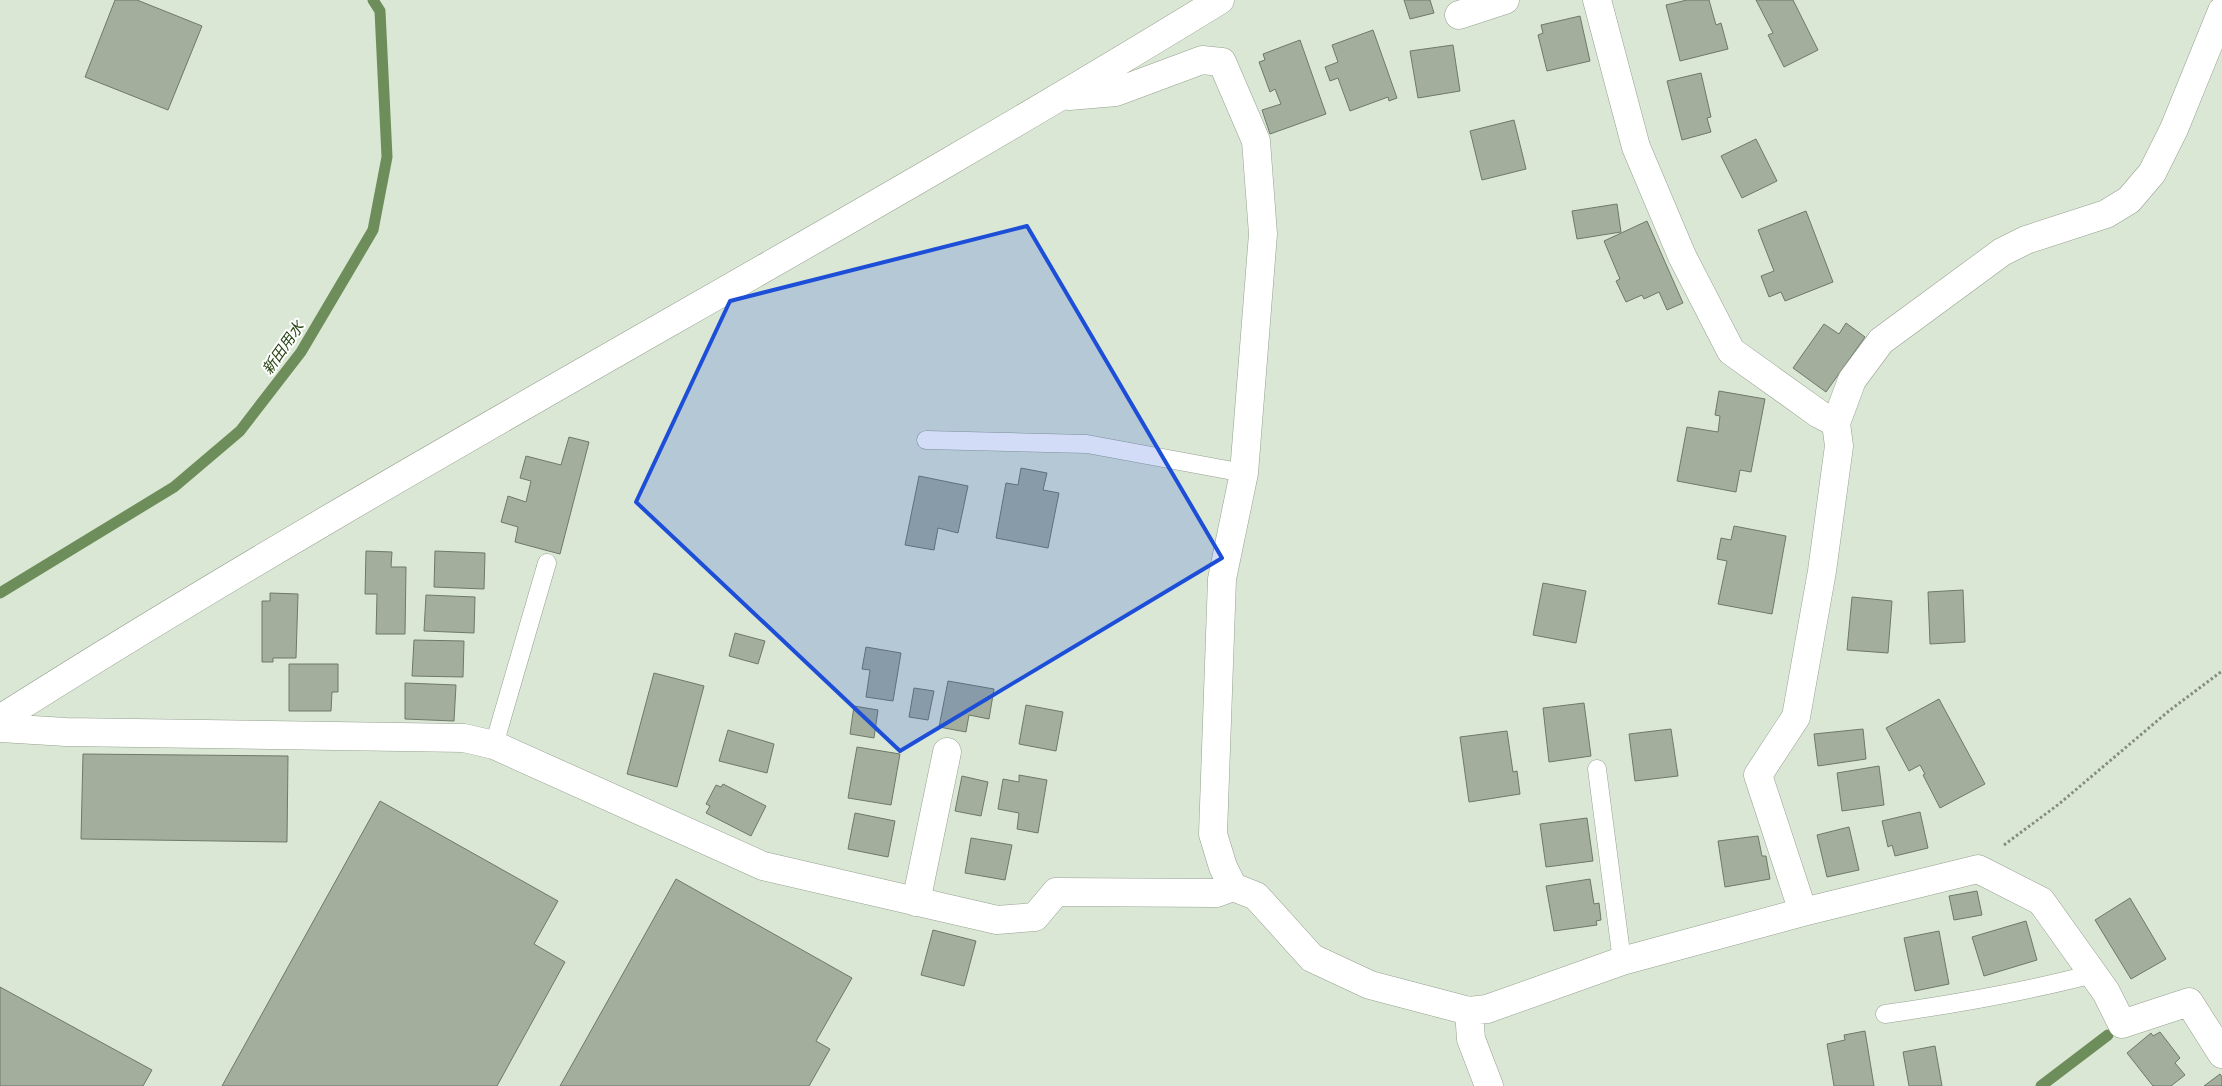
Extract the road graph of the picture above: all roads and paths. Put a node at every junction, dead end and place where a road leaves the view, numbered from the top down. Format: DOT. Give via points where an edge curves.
graph roads {
  1 [pos="1220,0"];
  2 [pos="1505,0"];
  3 [pos="1597,0"];
  4 [pos="2222,11"];
  5 [pos="1459,15"];
  6 [pos="1063,96"];
  7 [pos="1836,423"];
  8 [pos="926,440"];
  9 [pos="1244,473"];
  10 [pos="547,563"];
  11 [pos="2222,671"];
  12 [pos="0,719"];
  13 [pos="0,728"];
  14 [pos="494,745"];
  15 [pos="947,752"];
  16 [pos="1597,769"];
  17 [pos="1978,870"];
  18 [pos="1233,887"];
  19 [pos="916,902"];
  20 [pos="1803,912"];
  21 [pos="1622,961"];
  22 [pos="2093,974"];
  23 [pos="1469,1011"];
  24 [pos="1885,1014"];
  25 [pos="2222,1054"];
  26 [pos="1489,1086"];
  1 -- 6 [label="street"];
  2 -- 5 [label="street"];
  3 -- 7 [label="street" via="1636,147 1682,256 1731,351"];
  4 -- 7 [label="street" via="2174,129 2152,173 2129,200 2106,214 2026,240 2002,252 1880,341 1852,380"];
  6 -- 9 [label="street" via="1116,92 1202,60 1222,62 1256,141 1263,234"];
  6 -- 12 [label="street" via="598,362 174,611"];
  7 -- 20 [label="street" via="1839,446 1822,571 1796,717 1758,776"];
  8 -- 9 [label="lane" via="1087,444"];
  9 -- 18 [label="street" via="1222,579 1213,834"];
  10 -- 14 [label="lane"];
  11 -- 17 [label="path" via="2170,710 2059,804 1990,855"];
  13 -- 14 [label="street" via="464,738"];
  14 -- 19 [label="street" via="763,866"];
  15 -- 19 [label="street"];
  16 -- 21 [label="lane"];
  17 -- 20 [label="street"];
  17 -- 22 [label="street" via="2041,900"];
  18 -- 19 [label="street" via="1217,893 1056,892 1035,917 997,920"];
  18 -- 23 [label="street" via="1256,896 1312,958 1370,985"];
  20 -- 21 [label="street"];
  21 -- 23 [label="street" via="1486,1010"];
  22 -- 24 [label="lane" via="1974,1001"];
  22 -- 25 [label="street" via="2122,1024 2190,1002"];
  23 -- 26 [label="street" via="1471,1039"];
}
